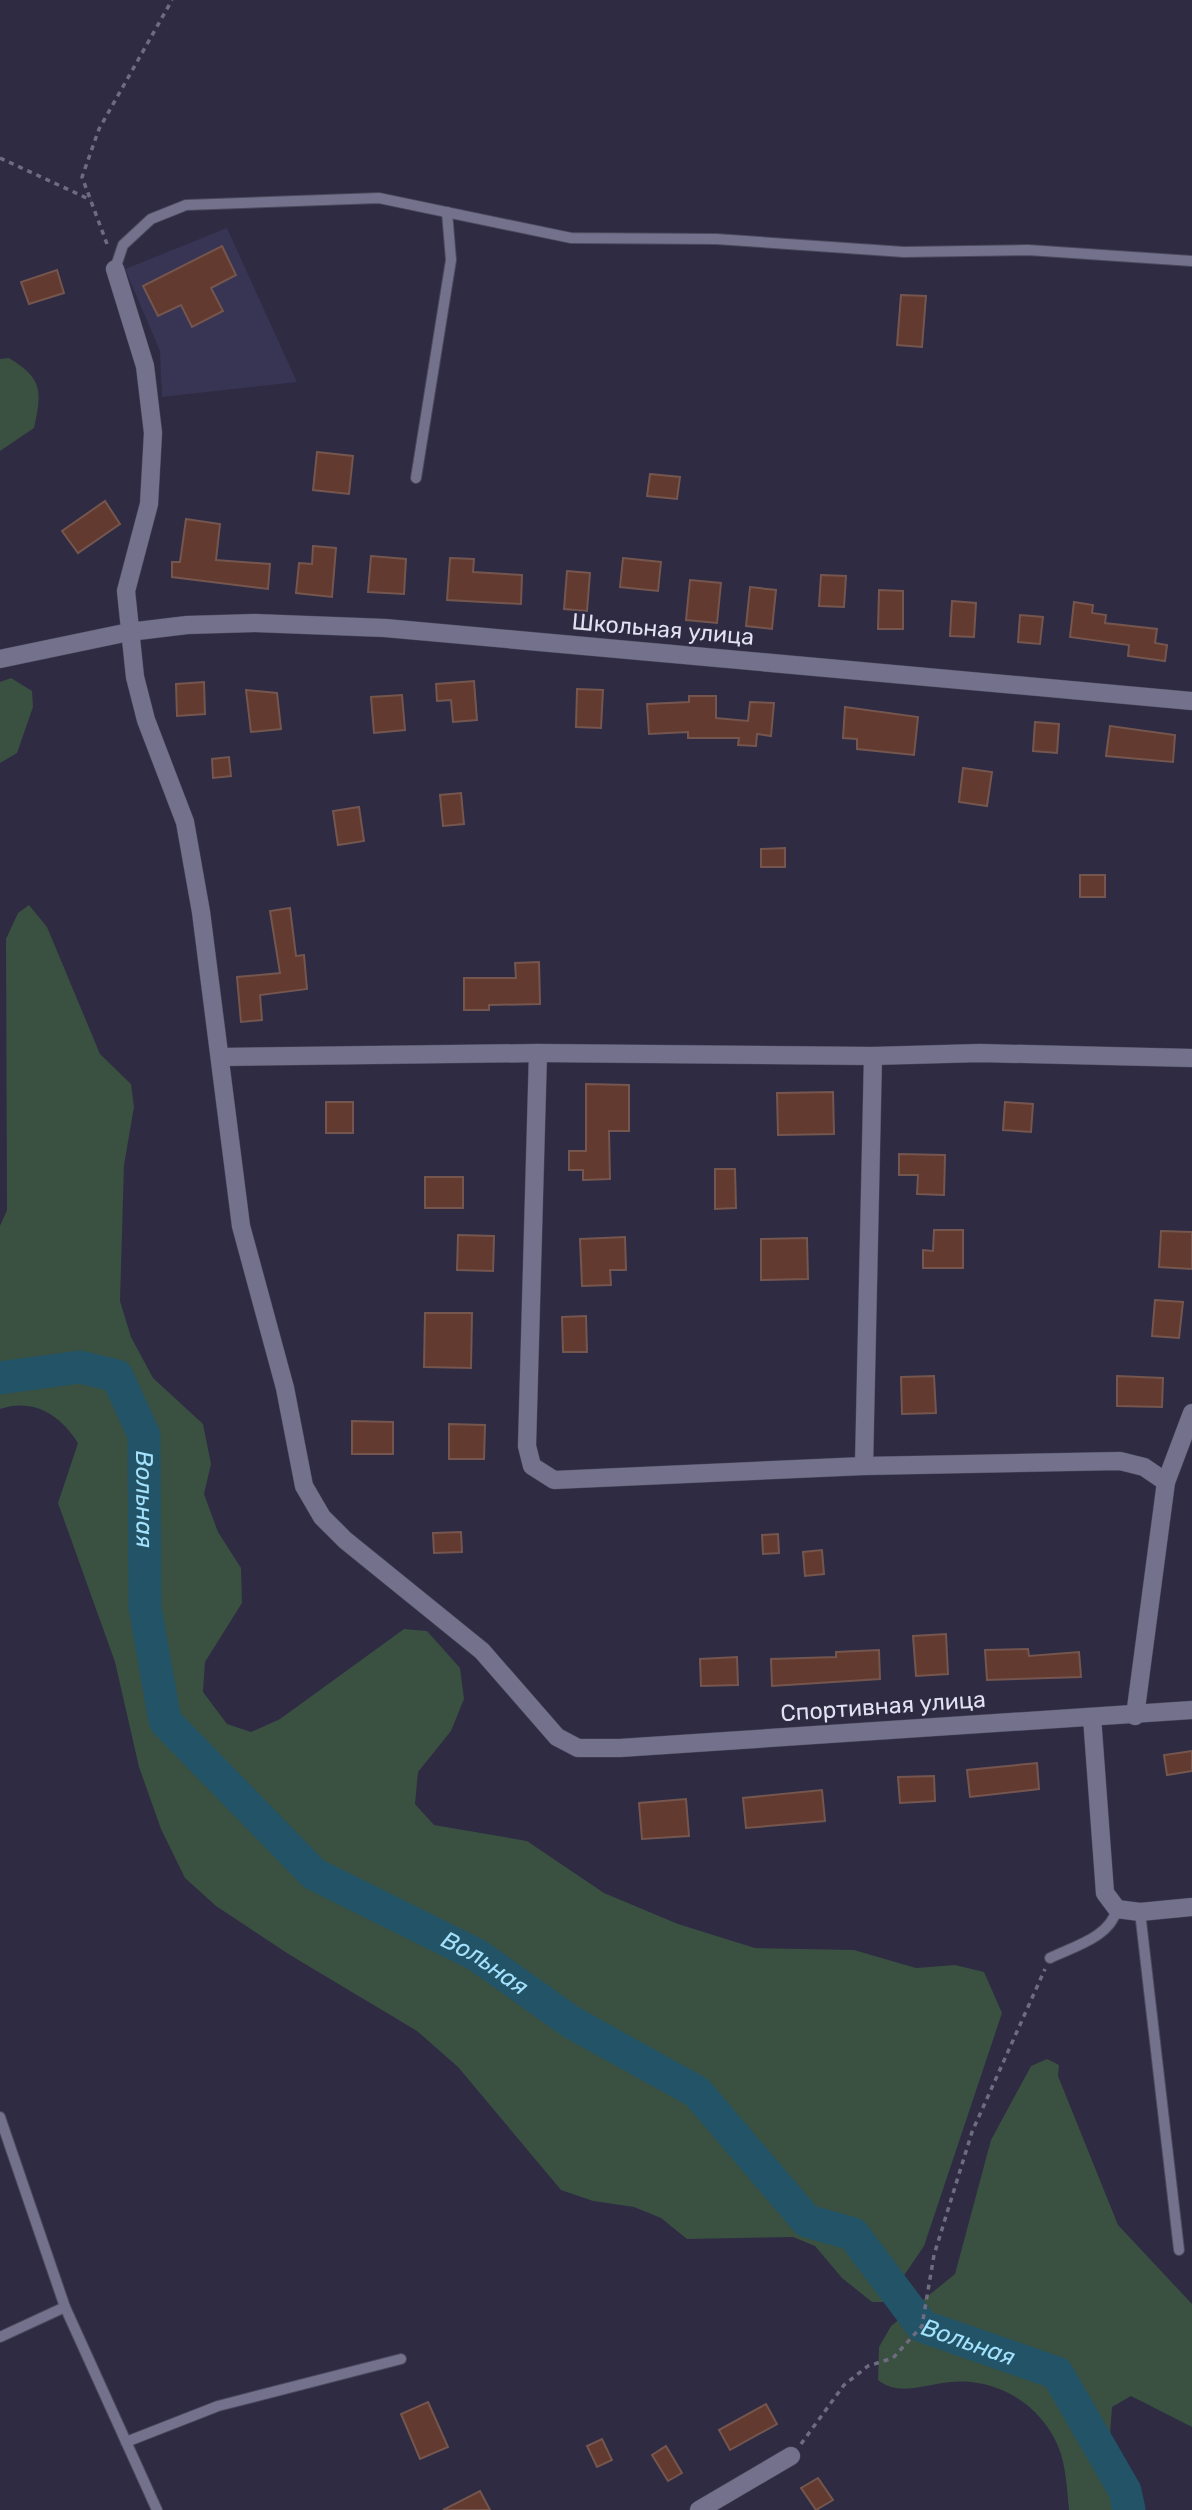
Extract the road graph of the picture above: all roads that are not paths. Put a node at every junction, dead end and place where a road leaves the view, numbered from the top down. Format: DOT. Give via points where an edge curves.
graph roads {
  1 [pos="447,212"];
  2 [pos="1192,261"];
  3 [pos="116,269"];
  4 [pos="416,478"];
  5 [pos="129,632"];
  6 [pos="0,659"];
  7 [pos="1192,701"];
  8 [pos="538,1053"];
  9 [pos="873,1056"];
  10 [pos="220,1057"];
  11 [pos="1192,1058"];
  12 [pos="1192,1413"];
  13 [pos="864,1466"];
  14 [pos="1166,1482"];
  15 [pos="1192,1710"];
  16 [pos="1135,1716"];
  17 [pos="1092,1717"];
  18 [pos="1192,1907"];
  19 [pos="1117,1909"];
  20 [pos="1140,1912"];
  21 [pos="1050,1958"];
  22 [pos="0,2117"];
  23 [pos="1179,2250"];
  24 [pos="65,2307"];
  25 [pos="0,2337"];
  26 [pos="401,2358"];
  27 [pos="126,2442"];
  28 [pos="791,2456"];
  29 [pos="157,2510"];
  30 [pos="699,2510"];
  1 -- 2 [label="lane" via="571,238 716,239 904,252 1028,250"];
  1 -- 3 [label="lane" via="379,198 186,205 151,219 123,245"];
  1 -- 4 [label="lane" via="451,260"];
  3 -- 5 [label="street" via="145,366 153,433 149,505 126,591"];
  5 -- 6 [label="street, Школьная улица"];
  5 -- 7 [label="street, Школьная улица" via="255,623 385,628"];
  5 -- 10 [label="street" via="146,720 185,822"];
  8 -- 9 [label="street"];
  8 -- 10 [label="street"];
  8 -- 13 [label="street" via="527,1446 532,1466 554,1480"];
  9 -- 11 [label="street" via="980,1053"];
  9 -- 13 [label="street"];
  10 -- 17 [label="street, Спортивная улица" via="241,1226 285,1388 304,1486 323,1517 345,1539 482,1651 557,1737 578,1748 620,1748"];
  12 -- 14 [label="street"];
  13 -- 14 [label="street" via="1120,1461 1144,1466"];
  14 -- 16 [label="street"];
  15 -- 16 [label="street, Спортивная улица"];
  16 -- 17 [label="street, Спортивная улица"];
  17 -- 19 [label="street" via="1105,1893"];
  18 -- 20 [label="street"];
  19 -- 20 [label="street"];
  19 -- 21 [label="lane" via="1106,1930"];
  20 -- 23 [label="lane"];
  22 -- 24 [label="lane"];
  24 -- 25 [label="lane"];
  24 -- 27 [label="lane"];
  26 -- 27 [label="lane" via="218,2406"];
  27 -- 29 [label="lane"];
  28 -- 30 [label="street"];
}
